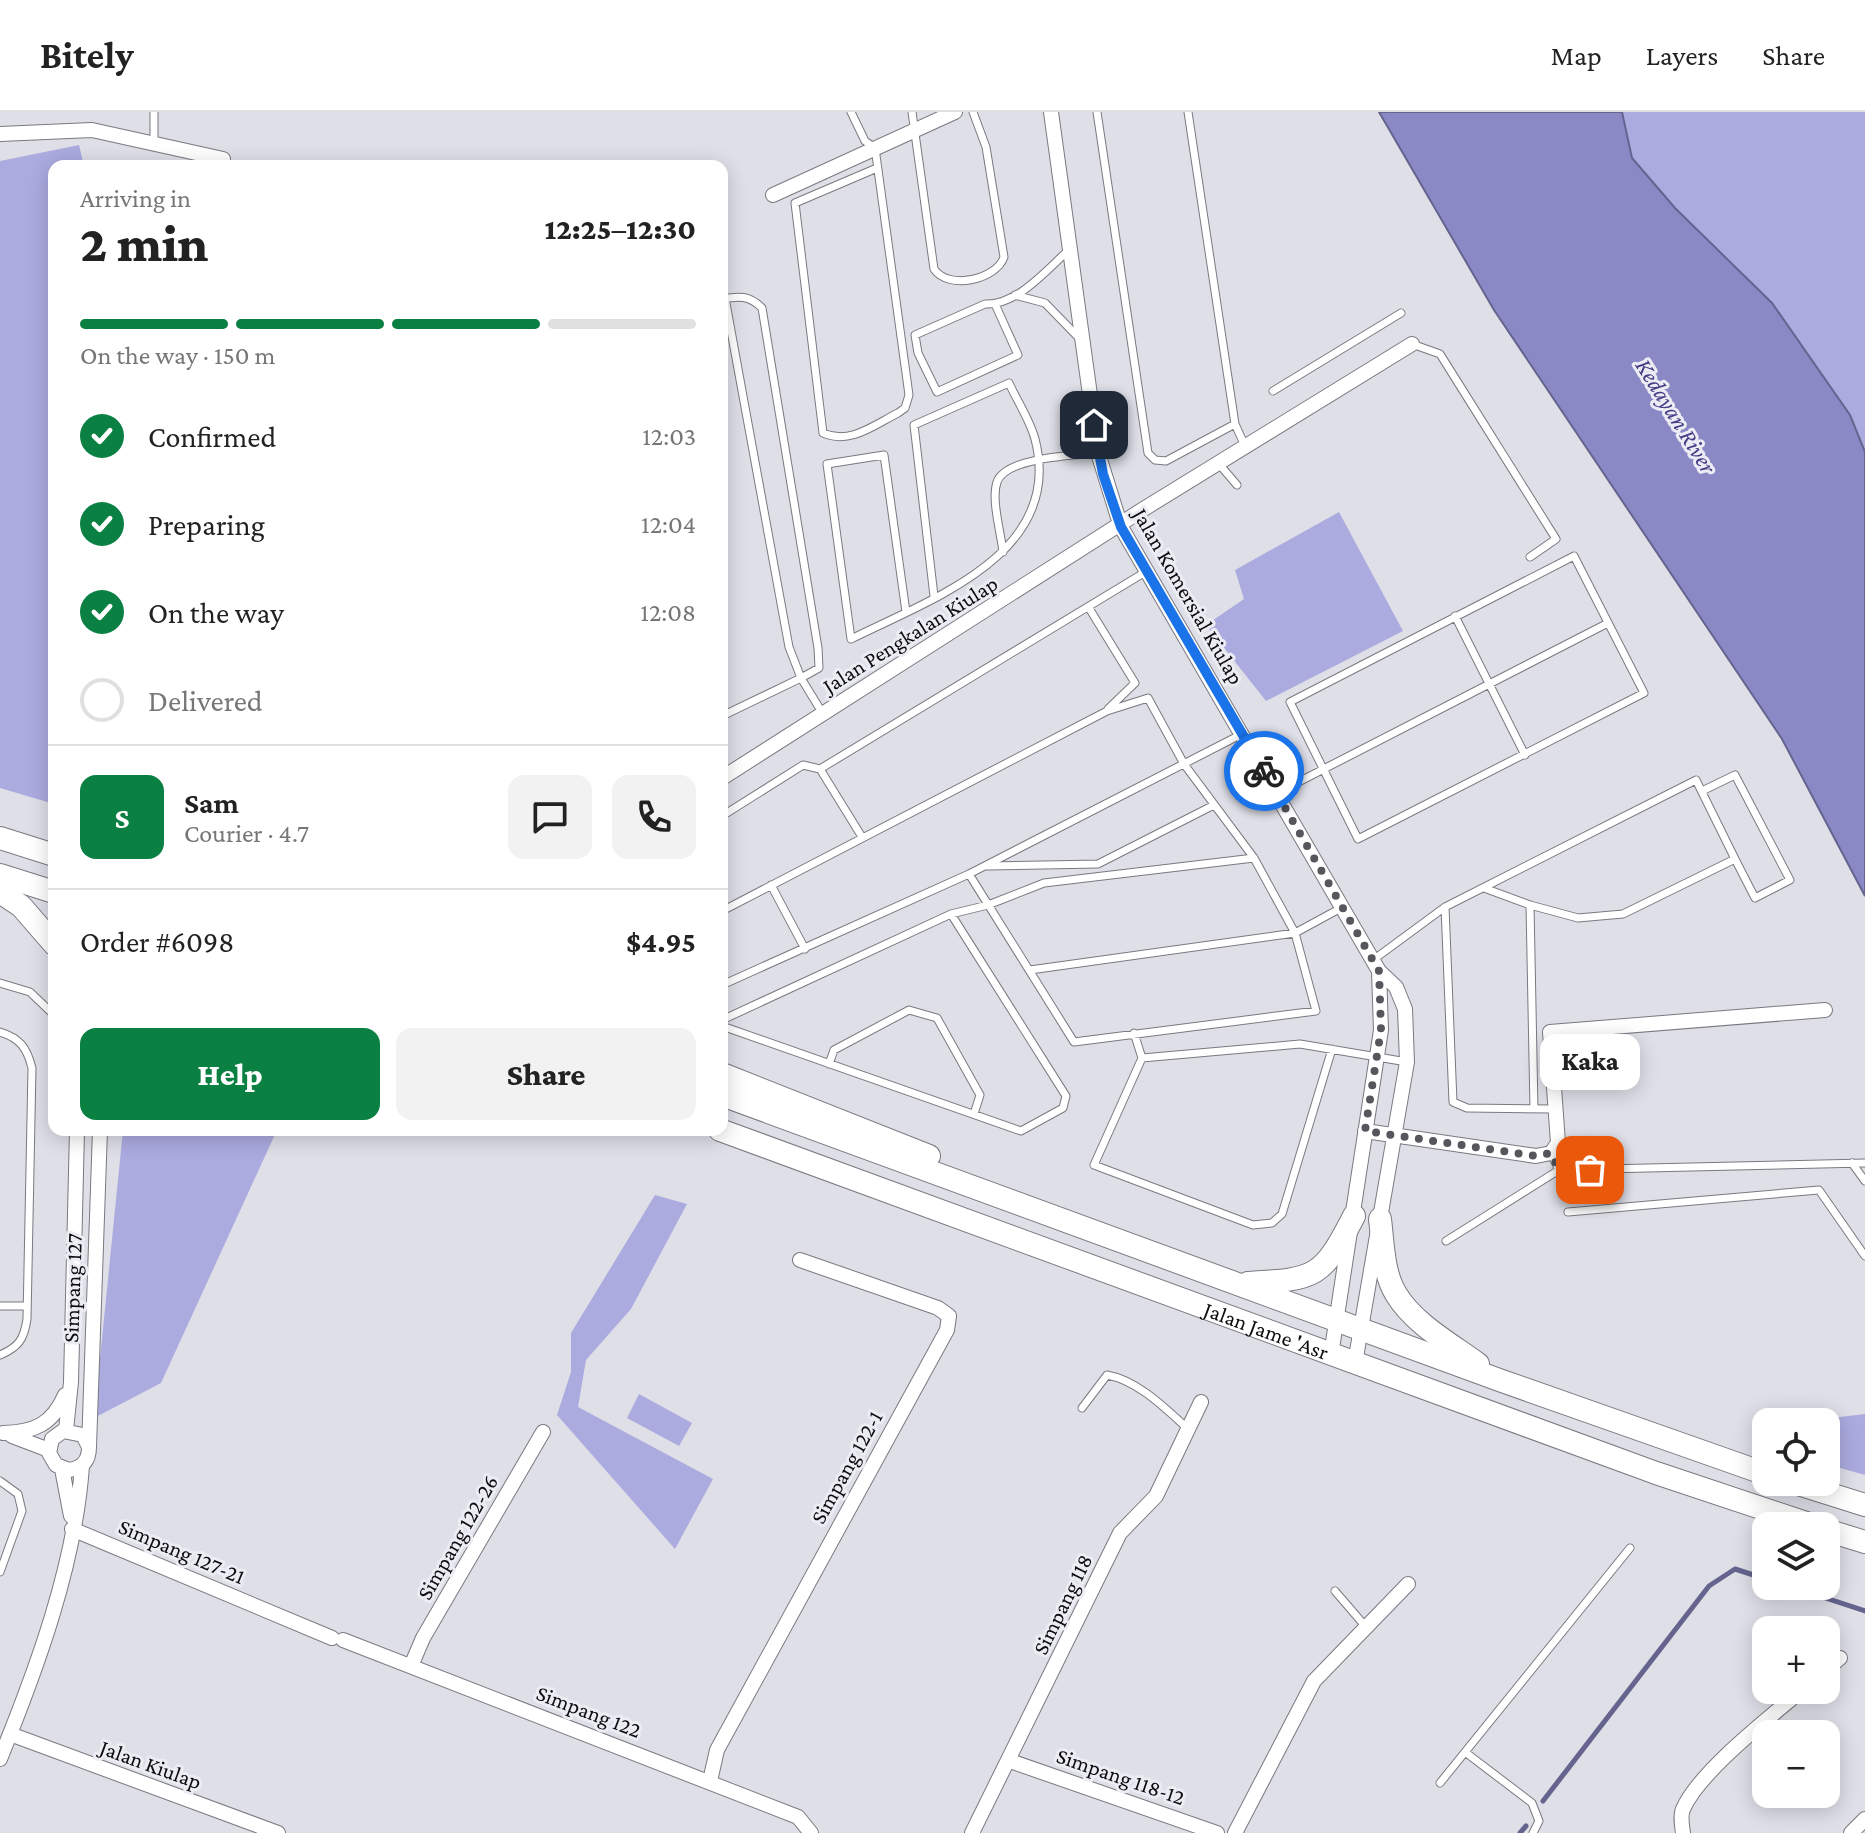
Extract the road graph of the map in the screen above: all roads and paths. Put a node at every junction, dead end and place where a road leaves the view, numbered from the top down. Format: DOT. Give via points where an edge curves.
graph roads {
  1 [pos="154,112"];
  2 [pos="851,112"];
  3 [pos="912,112"];
  4 [pos="955,112"];
  5 [pos="973,112"];
  6 [pos="1051,112"];
  7 [pos="1097,112"];
  8 [pos="1188,112"];
  9 [pos="916,130"];
  10 [pos="0,134"];
  11 [pos="154,144"];
  12 [pos="875,148"];
  13 [pos="216,160"];
  14 [pos="877,168"];
  15 [pos="794,185"];
  16 [pos="773,195"];
  17 [pos="795,203"];
  18 [pos="1070,249"];
  19 [pos="1015,295"];
  20 [pos="728,298"];
  21 [pos="995,304"];
  22 [pos="1401,313"];
  23 [pos="728,335"];
  24 [pos="1083,341"];
  25 [pos="1412,344"];
  26 [pos="1273,391"];
  27 [pos="1235,424"];
  28 [pos="1245,446"];
  29 [pos="1098,453"];
  30 [pos="1038,459"];
  31 [pos="1219,464"];
  32 [pos="1237,485"];
  33 [pos="1121,527"];
  34 [pos="1003,552"];
  35 [pos="1530,557"];
  36 [pos="1147,571"];
  37 [pos="934,596"];
  38 [pos="1089,608"];
  39 [pos="906,612"];
  40 [pos="1455,616"];
  41 [pos="1608,623"];
  42 [pos="801,678"];
  43 [pos="1489,685"];
  44 [pos="728,711"];
  45 [pos="1107,711"];
  46 [pos="823,714"];
  47 [pos="1243,733"];
  48 [pos="1525,755"];
  49 [pos="1184,764"];
  50 [pos="820,769"];
  51 [pos="1323,769"];
  52 [pos="728,774"];
  53 [pos="1702,791"];
  54 [pos="1277,793"];
  55 [pos="1214,805"];
  56 [pos="728,812"];
  57 [pos="862,837"];
  58 [pos="0,838"];
  59 [pos="48,853"];
  60 [pos="1254,858"];
  61 [pos="1735,859"];
  62 [pos="984,866"];
  63 [pos="969,874"];
  64 [pos="0,875"];
  65 [pos="771,885"];
  66 [pos="1484,888"];
  67 [pos="48,890"];
  68 [pos="0,892"];
  69 [pos="988,905"];
  70 [pos="1530,905"];
  71 [pos="1343,907"];
  72 [pos="1445,907"];
  73 [pos="728,908"];
  74 [pos="951,914"];
  75 [pos="1295,933"];
  76 [pos="48,937"];
  77 [pos="805,949"];
  78 [pos="1376,966"];
  79 [pos="1030,970"];
  80 [pos="728,982"];
  81 [pos="0,983"];
  82 [pos="48,1009"];
  83 [pos="1825,1010"];
  84 [pos="728,1017"];
  85 [pos="728,1028"];
  86 [pos="0,1032"];
  87 [pos="1550,1032"];
  88 [pos="1134,1033"];
  89 [pos="1531,1033"];
  90 [pos="1332,1049"];
  91 [pos="1376,1056"];
  92 [pos="1142,1058"];
  93 [pos="1407,1062"];
  94 [pos="829,1064"];
  95 [pos="728,1071"];
  96 [pos="728,1076"];
  97 [pos="750,1084"];
  98 [pos="728,1097"];
  99 [pos="1534,1109"];
  100 [pos="1554,1109"];
  101 [pos="974,1114"];
  102 [pos="1365,1131"];
  103 [pos="728,1133"];
  104 [pos="77,1136"];
  105 [pos="100,1136"];
  106 [pos="1396,1136"];
  107 [pos="1551,1153"];
  108 [pos="1852,1163"];
  109 [pos="1865,1163"];
  110 [pos="1559,1170"];
  111 [pos="1865,1181"];
  112 [pos="1568,1212"];
  113 [pos="1354,1216"];
  114 [pos="1058,1217"];
  115 [pos="1380,1219"];
  116 [pos="1446,1241"];
  117 [pos="1865,1256"];
  118 [pos="800,1260"];
  119 [pos="1239,1284"];
  120 [pos="0,1306"];
  121 [pos="27,1306"];
  122 [pos="1336,1321"];
  123 [pos="1361,1329"];
  124 [pos="0,1355"];
  125 [pos="1331,1355"];
  126 [pos="1355,1363"];
  127 [pos="1502,1381"];
  128 [pos="71,1382"];
  129 [pos="1201,1402"];
  130 [pos="1082,1408"];
  131 [pos="1187,1428"];
  132 [pos="66,1430"];
  133 [pos="2,1432"];
  134 [pos="543,1432"];
  135 [pos="89,1447"];
  136 [pos="49,1450"];
  137 [pos="82,1466"];
  138 [pos="62,1469"];
  139 [pos="1752,1469"];
  140 [pos="0,1481"];
  141 [pos="1836,1496"];
  142 [pos="1865,1505"];
  143 [pos="1773,1512"];
  144 [pos="72,1529"];
  145 [pos="1840,1534"];
  146 [pos="0,1539"];
  147 [pos="1865,1542"];
  148 [pos="11,1543"];
  149 [pos="1630,1548"];
  150 [pos="0,1572"];
  151 [pos="1408,1584"];
  152 [pos="1335,1591"];
  153 [pos="1366,1627"];
  154 [pos="338,1639"];
  155 [pos="411,1666"];
  156 [pos="1786,1704"];
  157 [pos="5,1732"];
  158 [pos="1465,1752"];
  159 [pos="0,1759"];
  160 [pos="1010,1761"];
  161 [pos="710,1781"];
  162 [pos="1440,1783"];
  163 [pos="1865,1819"];
  164 [pos="278,1833"];
  165 [pos="811,1833"];
  166 [pos="972,1833"];
  167 [pos="1217,1833"];
  168 [pos="1235,1833"];
  169 [pos="1533,1833"];
  170 [pos="1683,1833"];
  171 [pos="1851,1833"];
  1 -- 11 [label="lane"];
  2 -- 12 [label="lane" via="865,141"];
  3 -- 9 [label="lane"];
  4 -- 9 [label="street"];
  5 -- 9 [label="lane" via="986,147 1004,257 993,272 951,283 934,269"];
  6 -- 18 [label="street, Jalan Komersial Kiulap"];
  7 -- 27 [label="lane" via="1148,453 1166,461"];
  8 -- 27 [label="lane"];
  9 -- 12 [label="street"];
  10 -- 11 [label="street" via="92,130"];
  11 -- 13 [label="street"];
  12 -- 14 [label="lane"];
  12 -- 15 [label="street"];
  14 -- 17 [label="lane"];
  14 -- 17 [label="lane" via="909,395 898,413 849,437 835,439 823,433"];
  15 -- 16 [label="street"];
  15 -- 17 [label="lane"];
  18 -- 19 [label="lane"];
  18 -- 24 [label="street, Jalan Komersial Kiulap"];
  19 -- 21 [label="lane"];
  19 -- 24 [label="lane" via="1045,303"];
  20 -- 42 [label="lane" via="740,295 762,308 818,648 819,668"];
  21 -- 21 [label="lane" via="1018,355 937,392 915,335"];
  22 -- 26 [label="lane"];
  23 -- 42 [label="lane" via="789,647"];
  24 -- 29 [label="street, Jalan Komersial Kiulap"];
  25 -- 28 [label="street, Jalan Pengkalan Kiulap"];
  25 -- 35 [label="lane" via="1440,354 1556,539"];
  27 -- 28 [label="lane"];
  28 -- 31 [label="street, Jalan Pengkalan Kiulap"];
  29 -- 30 [label="lane"];
  29 -- 33 [label="street, Jalan Komersial Kiulap"];
  30 -- 34 [label="lane" via="1030,519"];
  30 -- 34 [label="lane" via="998,478"];
  30 -- 37 [label="lane" via="1034,437 1009,383 914,425"];
  31 -- 32 [label="lane"];
  31 -- 33 [label="street, Jalan Pengkalan Kiulap"];
  33 -- 36 [label="street, Jalan Komersial Kiulap"];
  33 -- 46 [label="street, Jalan Pengkalan Kiulap"];
  34 -- 37 [label="lane"];
  36 -- 38 [label="lane"];
  36 -- 47 [label="street, Jalan Komersial Kiulap"];
  37 -- 39 [label="lane"];
  38 -- 45 [label="lane" via="1135,683"];
  38 -- 50 [label="lane"];
  39 -- 39 [label="lane" via="851,639 827,464 884,455"];
  40 -- 41 [label="lane" via="1574,556"];
  40 -- 43 [label="lane"];
  40 -- 51 [label="lane" via="1290,702"];
  41 -- 43 [label="lane"];
  41 -- 48 [label="lane" via="1644,693"];
  42 -- 44 [label="lane"];
  42 -- 46 [label="lane"];
  43 -- 48 [label="lane"];
  43 -- 51 [label="lane"];
  45 -- 49 [label="lane" via="1148,698"];
  45 -- 57 [label="lane"];
  46 -- 52 [label="street, Jalan Pengkalan Kiulap"];
  47 -- 49 [label="lane"];
  47 -- 54 [label="street, Jalan Komersial Kiulap"];
  48 -- 51 [label="lane" via="1358,839"];
  49 -- 55 [label="lane"];
  49 -- 62 [label="lane"];
  50 -- 56 [label="lane" via="803,765"];
  50 -- 57 [label="lane"];
  51 -- 54 [label="lane"];
  53 -- 61 [label="lane"];
  53 -- 61 [label="lane" via="1735,775 1790,880 1755,898"];
  53 -- 66 [label="lane" via="1696,780"];
  54 -- 71 [label="street, Jalan Komersial Kiulap"];
  55 -- 60 [label="lane"];
  55 -- 62 [label="lane" via="1098,864"];
  57 -- 65 [label="lane"];
  58 -- 59 [label="main road"];
  60 -- 69 [label="lane" via="1044,883"];
  60 -- 75 [label="lane"];
  61 -- 70 [label="lane" via="1623,914 1578,918"];
  62 -- 63 [label="lane"];
  63 -- 69 [label="lane"];
  63 -- 77 [label="lane"];
  64 -- 67 [label="main road"];
  65 -- 73 [label="lane"];
  65 -- 77 [label="lane"];
  66 -- 70 [label="lane"];
  66 -- 72 [label="lane"];
  68 -- 76 [label="main road" via="21,906"];
  69 -- 74 [label="lane"];
  69 -- 79 [label="lane"];
  70 -- 89 [label="lane"];
  71 -- 75 [label="lane"];
  71 -- 78 [label="street, Jalan Komersial Kiulap"];
  72 -- 78 [label="lane"];
  72 -- 99 [label="lane" via="1453,1102 1467,1108"];
  74 -- 84 [label="lane"];
  74 -- 101 [label="lane" via="1066,1096 1063,1108 1021,1131"];
  75 -- 79 [label="lane"];
  75 -- 88 [label="lane" via="1316,1011"];
  77 -- 80 [label="lane"];
  78 -- 91 [label="street, Jalan Komersial Kiulap" via="1382,1011"];
  78 -- 93 [label="street, Jalan Komersial Kiulap" via="1396,987 1405,1009"];
  79 -- 88 [label="lane" via="1074,1042"];
  81 -- 82 [label="lane" via="30,992"];
  83 -- 87 [label="street"];
  85 -- 94 [label="lane"];
  86 -- 121 [label="lane" via="27,1049 32,1068"];
  87 -- 89 [label="lane"];
  87 -- 100 [label="street"];
  88 -- 92 [label="lane"];
  89 -- 99 [label="lane"];
  90 -- 91 [label="lane"];
  90 -- 92 [label="lane" via="1300,1044"];
  90 -- 92 [label="lane" via="1282,1214 1272,1223 1253,1225 1094,1165"];
  91 -- 93 [label="lane"];
  91 -- 102 [label="street, Jalan Komersial Kiulap"];
  93 -- 106 [label="street, Jalan Komersial Kiulap"];
  94 -- 101 [label="lane"];
  94 -- 101 [label="lane" via="834,1050 909,1010 937,1018 980,1095"];
  95 -- 97 [label="lane"];
  96 -- 97 [label="main road"];
  97 -- 114 [label="main road" via="902,1144"];
  98 -- 114 [label="main road, Jalan Jame 'Asr"];
  99 -- 100 [label="lane"];
  100 -- 107 [label="street" via="1558,1143"];
  102 -- 106 [label="street"];
  102 -- 113 [label="street, Jalan Komersial Kiulap"];
  103 -- 125 [label="main road, Jalan Jame 'Asr"];
  104 -- 128 [label="street, Simpang 127"];
  105 -- 135 [label="street, Simpang 127"];
  106 -- 107 [label="street" via="1536,1156"];
  106 -- 115 [label="street, Jalan Komersial Kiulap"];
  107 -- 110 [label="lane"];
  108 -- 109 [label="lane"];
  108 -- 110 [label="lane"];
  108 -- 111 [label="lane"];
  110 -- 116 [label="lane"];
  112 -- 117 [label="lane" via="1819,1190"];
  113 -- 119 [label="main road" via="1323,1269 1304,1278"];
  113 -- 122 [label="street, Jalan Komersial Kiulap"];
  114 -- 119 [label="main road, Jalan Jame 'Asr"];
  115 -- 123 [label="street, Jalan Komersial Kiulap"];
  115 -- 127 [label="main road" via="1395,1293 1434,1332"];
  118 -- 161 [label="street, Simpang 122-1" via="938,1308 949,1316 947,1330 717,1750"];
  119 -- 122 [label="main road, Jalan Jame 'Asr"];
  120 -- 121 [label="lane"];
  121 -- 124 [label="lane" via="24,1337"];
  122 -- 123 [label="main road, Jalan Jame 'Asr"];
  122 -- 125 [label="street, Jalan Komersial Kiulap"];
  123 -- 126 [label="street, Jalan Komersial Kiulap"];
  123 -- 127 [label="main road, Jalan Jame 'Asr"];
  125 -- 126 [label="main road, Jalan Jame 'Asr"];
  126 -- 143 [label="main road, Jalan Jame 'Asr"];
  127 -- 139 [label="main road, Jalan Jame 'Asr"];
  128 -- 132 [label="street, Simpang 127"];
  128 -- 133 [label="street" via="51,1420 27,1432"];
  129 -- 131 [label="street, Simpang 118"];
  130 -- 131 [label="lane" via="1101,1379 1117,1376"];
  131 -- 160 [label="street, Simpang 118" via="1156,1496 1120,1533"];
  132 -- 135 [label="street" via="83,1435"];
  132 -- 136 [label="street" via="52,1439"];
  133 -- 136 [label="street"];
  134 -- 155 [label="street, Simpang 122-26"];
  135 -- 137 [label="street"];
  136 -- 138 [label="street"];
  137 -- 138 [label="street"];
  137 -- 144 [label="street"];
  138 -- 144 [label="street"];
  140 -- 148 [label="lane" via="21,1501"];
  141 -- 142 [label="main road"];
  144 -- 154 [label="street, Simpang 127-21"];
  144 -- 157 [label="street" via="52,1609"];
  145 -- 147 [label="main road"];
  146 -- 148 [label="lane"];
  148 -- 150 [label="lane"];
  149 -- 158 [label="lane"];
  151 -- 153 [label="street"];
  152 -- 153 [label="lane"];
  153 -- 168 [label="street" via="1314,1681"];
  154 -- 155 [label="street, Simpang 122"];
  155 -- 161 [label="street, Simpang 122"];
  156 -- 170 [label="street" via="1693,1792 1681,1812"];
  157 -- 159 [label="street"];
  157 -- 164 [label="street, Jalan Kiulap"];
  158 -- 162 [label="lane"];
  158 -- 169 [label="lane" via="1532,1803 1539,1821"];
  160 -- 166 [label="street, Simpang 118"];
  160 -- 167 [label="street, Simpang 118-12"];
  161 -- 165 [label="street, Simpang 122" via="798,1817"];
  163 -- 171 [label="street"];
}
